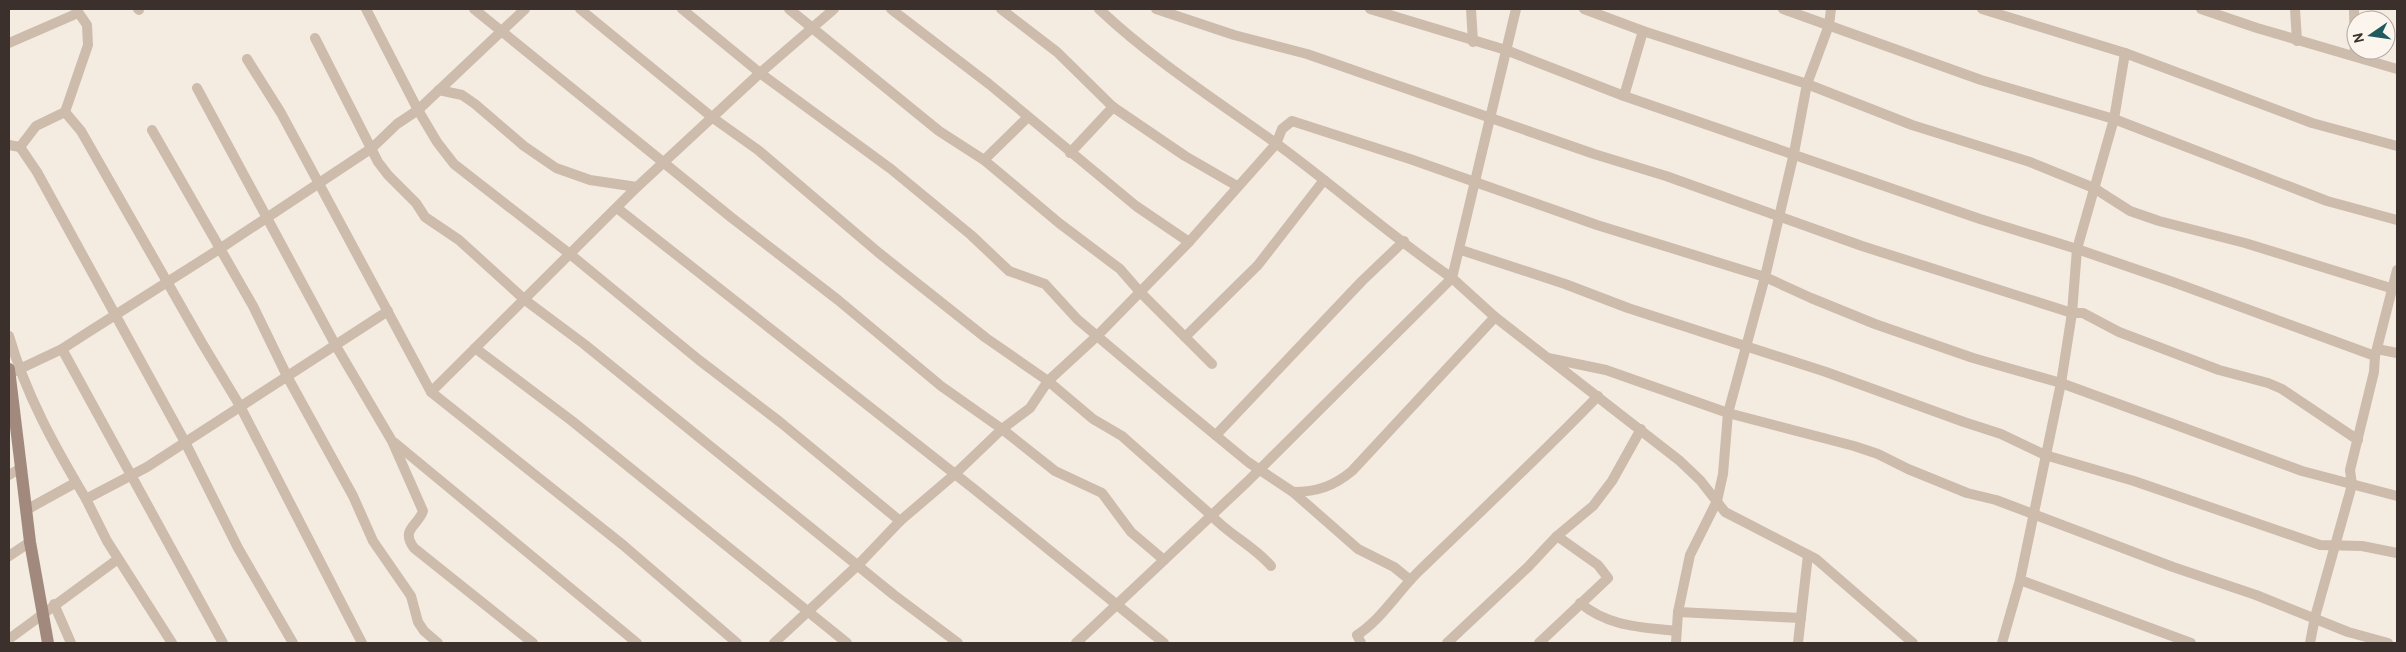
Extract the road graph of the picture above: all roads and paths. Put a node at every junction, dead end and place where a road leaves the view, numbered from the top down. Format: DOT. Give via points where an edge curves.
graph roads {
  1 [pos="366,9"];
  2 [pos="474,9"];
  3 [pos="525,9"];
  4 [pos="580,9"];
  5 [pos="682,9"];
  6 [pos="789,9"];
  7 [pos="834,9"];
  8 [pos="891,9"];
  9 [pos="1001,9"];
  10 [pos="1099,9"];
  11 [pos="1156,9"];
  12 [pos="1370,9"];
  13 [pos="1471,9"];
  14 [pos="1516,9"];
  15 [pos="1584,9"];
  16 [pos="1783,9"];
  17 [pos="1831,9"];
  18 [pos="1982,9"];
  19 [pos="2201,9"];
  20 [pos="2234,9"];
  21 [pos="2295,9"];
  22 [pos="77,11"];
  23 [pos="2234,21"];
  24 [pos="1829,25"];
  25 [pos="815,28"];
  26 [pos="502,32"];
  27 [pos="1644,32"];
  28 [pos="315,38"];
  29 [pos="2297,40"];
  30 [pos="9,42"];
  31 [pos="1473,42"];
  32 [pos="1506,50"];
  33 [pos="2125,53"];
  34 [pos="2346,54"];
  35 [pos="248,59"];
  36 [pos="2368,60"];
  37 [pos="2397,69"];
  38 [pos="760,73"];
  39 [pos="1807,84"];
  40 [pos="197,88"];
  41 [pos="439,90"];
  42 [pos="1624,96"];
  43 [pos="1113,107"];
  44 [pos="418,110"];
  45 [pos="66,112"];
  46 [pos="1489,116"];
  47 [pos="713,118"];
  48 [pos="1027,118"];
  49 [pos="2114,120"];
  50 [pos="152,130"];
  51 [pos="1276,144"];
  52 [pos="9,145"];
  53 [pos="2397,146"];
  54 [pos="20,147"];
  55 [pos="372,148"];
  56 [pos="1070,153"];
  57 [pos="1794,153"];
  58 [pos="984,160"];
  59 [pos="663,162"];
  60 [pos="1324,180"];
  61 [pos="1475,182"];
  62 [pos="319,184"];
  63 [pos="1237,186"];
  64 [pos="637,187"];
  65 [pos="2094,188"];
  66 [pos="617,208"];
  67 [pos="1778,216"];
  68 [pos="268,217"];
  69 [pos="2397,220"];
  70 [pos="1189,242"];
  71 [pos="1404,242"];
  72 [pos="222,248"];
  73 [pos="2077,249"];
  74 [pos="1461,250"];
  75 [pos="571,255"];
  76 [pos="2397,270"];
  77 [pos="1765,277"];
  78 [pos="1452,278"];
  79 [pos="167,282"];
  80 [pos="2395,290"];
  81 [pos="1140,292"];
  82 [pos="525,300"];
  83 [pos="388,311"];
  84 [pos="2072,313"];
  85 [pos="115,315"];
  86 [pos="1495,317"];
  87 [pos="9,336"];
  88 [pos="1097,336"];
  89 [pos="1185,337"];
  90 [pos="1746,344"];
  91 [pos="336,346"];
  92 [pos="476,348"];
  93 [pos="62,349"];
  94 [pos="2376,353"];
  95 [pos="2397,353"];
  96 [pos="1548,358"];
  97 [pos="1212,364"];
  98 [pos="12,372"];
  99 [pos="288,378"];
  100 [pos="1048,381"];
  101 [pos="2061,382"];
  102 [pos="431,392"];
  103 [pos="1598,396"];
  104 [pos="240,406"];
  105 [pos="1728,413"];
  106 [pos="1002,429"];
  107 [pos="1641,429"];
  108 [pos="1216,435"];
  109 [pos="392,440"];
  110 [pos="2358,440"];
  111 [pos="184,442"];
  112 [pos="2045,455"];
  113 [pos="21,468"];
  114 [pos="1258,469"];
  115 [pos="955,474"];
  116 [pos="9,475"];
  117 [pos="133,476"];
  118 [pos="75,483"];
  119 [pos="2352,485"];
  120 [pos="1293,492"];
  121 [pos="2397,496"];
  122 [pos="86,499"];
  123 [pos="1717,501"];
  124 [pos="28,509"];
  125 [pos="1211,515"];
  126 [pos="2034,515"];
  127 [pos="900,521"];
  128 [pos="1557,536"];
  129 [pos="30,542"];
  130 [pos="2336,546"];
  131 [pos="2397,553"];
  132 [pos="1808,555"];
  133 [pos="9,556"];
  134 [pos="118,559"];
  135 [pos="1164,560"];
  136 [pos="859,564"];
  137 [pos="1271,566"];
  138 [pos="1410,580"];
  139 [pos="2020,580"];
  140 [pos="1580,603"];
  141 [pos="54,604"];
  142 [pos="1118,604"];
  143 [pos="808,611"];
  144 [pos="1678,612"];
  145 [pos="42,613"];
  146 [pos="1800,618"];
  147 [pos="2315,618"];
  148 [pos="1676,631"];
  149 [pos="9,639"];
  150 [pos="48,643"];
  151 [pos="71,643"];
  152 [pos="172,643"];
  153 [pos="223,643"];
  154 [pos="293,643"];
  155 [pos="362,643"];
  156 [pos="438,643"];
  157 [pos="533,643"];
  158 [pos="637,643"];
  159 [pos="737,643"];
  160 [pos="774,643"];
  161 [pos="847,643"];
  162 [pos="958,643"];
  163 [pos="1076,643"];
  164 [pos="1164,643"];
  165 [pos="1361,643"];
  166 [pos="1446,643"];
  167 [pos="1539,643"];
  168 [pos="1676,643"];
  169 [pos="1798,643"];
  170 [pos="1913,643"];
  171 [pos="2002,643"];
  172 [pos="2191,643"];
  173 [pos="2310,643"];
  174 [pos="2388,643"];
  1 -- 44 [label="street"];
  2 -- 26 [label="street"];
  3 -- 26 [label="street"];
  4 -- 47 [label="street"];
  5 -- 38 [label="street"];
  6 -- 25 [label="street"];
  7 -- 25 [label="street"];
  8 -- 48 [label="street" via="967,66"];
  9 -- 43 [label="street" via="1057,52"];
  10 -- 51 [label="street"];
  11 -- 46 [label="street" via="1234,35 1307,54"];
  12 -- 31 [label="street"];
  13 -- 31 [label="street"];
  14 -- 32 [label="street"];
  15 -- 27 [label="street"];
  16 -- 24 [label="street"];
  17 -- 24 [label="street"];
  18 -- 33 [label="street"];
  19 -- 23 [label="street"];
  20 -- 23 [label="street"];
  21 -- 29 [label="street"];
  22 -- 30 [label="street"];
  22 -- 45 [label="street" via="86,25 88,45"];
  23 -- 29 [label="street"];
  24 -- 39 [label="street"];
  24 -- 49 [label="street" via="1981,80"];
  25 -- 38 [label="street"];
  25 -- 58 [label="street" via="940,131"];
  26 -- 41 [label="street"];
  26 -- 59 [label="street" via="558,74"];
  27 -- 39 [label="street"];
  27 -- 42 [label="street"];
  28 -- 55 [label="street"];
  29 -- 34 [label="street"];
  31 -- 32 [label="street"];
  32 -- 42 [label="street"];
  32 -- 46 [label="street"];
  33 -- 49 [label="street"];
  33 -- 53 [label="street" via="2312,123"];
  35 -- 62 [label="street"];
  36 -- 37 [label="street"];
  38 -- 47 [label="street"];
  38 -- 88 [label="street" via="891,169 1009,271 1045,284"];
  39 -- 57 [label="street"];
  39 -- 65 [label="street" via="1912,125 2030,162"];
  40 -- 68 [label="street"];
  41 -- 44 [label="street"];
  41 -- 64 [label="street" via="462,95 556,168 590,180"];
  42 -- 57 [label="street"];
  43 -- 56 [label="street"];
  43 -- 63 [label="street" via="1184,156"];
  44 -- 55 [label="street" via="397,124"];
  44 -- 75 [label="street" via="454,164"];
  45 -- 54 [label="street" via="36,126"];
  45 -- 79 [label="street" via="81,131"];
  46 -- 61 [label="street"];
  46 -- 67 [label="street"];
  47 -- 59 [label="street"];
  47 -- 100 [label="street" via="758,150 986,338"];
  48 -- 56 [label="street"];
  48 -- 58 [label="street"];
  49 -- 65 [label="street"];
  49 -- 69 [label="street" via="2308,194"];
  50 -- 72 [label="street"];
  51 -- 60 [label="street"];
  51 -- 61 [label="street" via="1282,129 1294,121"];
  51 -- 63 [label="street"];
  52 -- 54 [label="street"];
  54 -- 85 [label="street"];
  55 -- 62 [label="street"];
  55 -- 82 [label="street" via="388,175 416,203 425,217 459,240"];
  56 -- 70 [label="street" via="1136,206"];
  57 -- 67 [label="street"];
  57 -- 73 [label="street" via="1980,219"];
  58 -- 81 [label="street" via="1120,269"];
  59 -- 64 [label="street"];
  59 -- 106 [label="street" via="941,386"];
  60 -- 71 [label="street"];
  60 -- 89 [label="street" via="1258,266"];
  61 -- 74 [label="street"];
  61 -- 77 [label="street" via="1597,225"];
  62 -- 68 [label="street"];
  62 -- 83 [label="street"];
  63 -- 70 [label="street"];
  64 -- 66 [label="street"];
  65 -- 73 [label="street"];
  65 -- 80 [label="street" via="2130,211 2159,221 2245,243"];
  66 -- 75 [label="street"];
  66 -- 115 [label="street"];
  67 -- 77 [label="street"];
  67 -- 84 [label="street"];
  68 -- 72 [label="street"];
  68 -- 91 [label="street"];
  70 -- 81 [label="street"];
  71 -- 78 [label="street"];
  71 -- 108 [label="street" via="1362,280"];
  72 -- 79 [label="street"];
  72 -- 99 [label="street"];
  73 -- 84 [label="street"];
  73 -- 94 [label="street"];
  74 -- 78 [label="street"];
  74 -- 90 [label="street" via="1628,308"];
  75 -- 82 [label="street"];
  75 -- 127 [label="street"];
  76 -- 80 [label="street"];
  77 -- 90 [label="street"];
  77 -- 101 [label="street" via="1875,324 1972,358"];
  78 -- 86 [label="street"];
  78 -- 114 [label="street"];
  79 -- 85 [label="street"];
  79 -- 104 [label="street"];
  80 -- 94 [label="street"];
  81 -- 88 [label="street"];
  81 -- 89 [label="street"];
  82 -- 92 [label="street"];
  82 -- 136 [label="street"];
  83 -- 91 [label="street"];
  83 -- 102 [label="street"];
  84 -- 101 [label="street"];
  84 -- 110 [label="street" via="2083,313 2119,332 2219,370 2268,382"];
  85 -- 93 [label="street"];
  85 -- 111 [label="street"];
  86 -- 96 [label="street"];
  86 -- 120 [label="street" via="1352,471 1321,489"];
  87 -- 98 [label="street"];
  88 -- 100 [label="street"];
  88 -- 108 [label="street"];
  89 -- 97 [label="street"];
  90 -- 105 [label="street"];
  90 -- 112 [label="street" via="2002,434"];
  91 -- 99 [label="street"];
  91 -- 109 [label="street"];
  92 -- 102 [label="street"];
  92 -- 143 [label="street"];
  93 -- 98 [label="street"];
  93 -- 117 [label="street"];
  94 -- 95 [label="street"];
  94 -- 110 [label="street"];
  96 -- 103 [label="street"];
  96 -- 105 [label="street" via="1606,370"];
  98 -- 113 [label="street"];
  98 -- 118 [label="street"];
  99 -- 104 [label="street"];
  99 -- 156 [label="street" via="354,496 373,541 411,596 418,622 424,632"];
  100 -- 106 [label="street" via="1030,408"];
  100 -- 125 [label="street" via="1088,415 1122,436"];
  101 -- 112 [label="street"];
  101 -- 119 [label="street" via="2302,471"];
  102 -- 159 [label="street" via="623,545"];
  103 -- 107 [label="street"];
  103 -- 138 [label="street" via="1504,492"];
  104 -- 111 [label="street"];
  104 -- 155 [label="street"];
  105 -- 123 [label="street" via="1723,474"];
  105 -- 126 [label="street" via="1870,451 1957,489"];
  106 -- 115 [label="street"];
  106 -- 135 [label="street" via="1055,471 1102,493 1131,532"];
  107 -- 123 [label="street" via="1680,461"];
  107 -- 128 [label="street" via="1604,494"];
  108 -- 114 [label="street"];
  109 -- 157 [label="street" via="423,511 411,527 409,541"];
  109 -- 158 [label="street"];
  110 -- 119 [label="street" via="2350,470"];
  111 -- 117 [label="street"];
  111 -- 154 [label="street" via="238,548"];
  112 -- 126 [label="street"];
  112 -- 130 [label="street" via="2134,481 2320,545"];
  113 -- 116 [label="street"];
  113 -- 124 [label="street"];
  114 -- 120 [label="street"];
  114 -- 125 [label="street"];
  115 -- 127 [label="street"];
  115 -- 142 [label="street"];
  117 -- 122 [label="street"];
  117 -- 153 [label="street"];
  118 -- 122 [label="street"];
  118 -- 124 [label="street"];
  119 -- 121 [label="street"];
  119 -- 130 [label="street"];
  120 -- 138 [label="street" via="1358,549 1394,567"];
  122 -- 134 [label="street"];
  123 -- 132 [label="street" via="1732,516"];
  123 -- 144 [label="street" via="1690,555"];
  124 -- 129 [label="street"];
  125 -- 135 [label="street"];
  125 -- 137 [label="street" via="1222,528"];
  126 -- 139 [label="street"];
  126 -- 147 [label="street"];
  127 -- 136 [label="street"];
  128 -- 140 [label="street" via="1598,565 1608,578"];
  128 -- 166 [label="street"];
  129 -- 133 [label="street"];
  129 -- 145 [label="street"];
  130 -- 131 [label="street" via="2362,546"];
  130 -- 147 [label="street"];
  132 -- 146 [label="street"];
  132 -- 170 [label="street"];
  134 -- 141 [label="street"];
  134 -- 152 [label="street"];
  135 -- 142 [label="street"];
  136 -- 143 [label="street"];
  136 -- 162 [label="street"];
  138 -- 165 [label="street" via="1357,635"];
  139 -- 171 [label="street"];
  139 -- 172 [label="street"];
  140 -- 148 [label="street" via="1618,624"];
  140 -- 167 [label="street"];
  141 -- 145 [label="street"];
  141 -- 151 [label="street"];
  142 -- 163 [label="street"];
  142 -- 164 [label="street"];
  143 -- 160 [label="street"];
  143 -- 161 [label="street"];
  144 -- 146 [label="street"];
  144 -- 148 [label="street"];
  145 -- 149 [label="street"];
  145 -- 150 [label="street"];
  146 -- 169 [label="street"];
  147 -- 173 [label="street"];
  147 -- 174 [label="street" via="2348,632"];
  148 -- 168 [label="street"];
}
